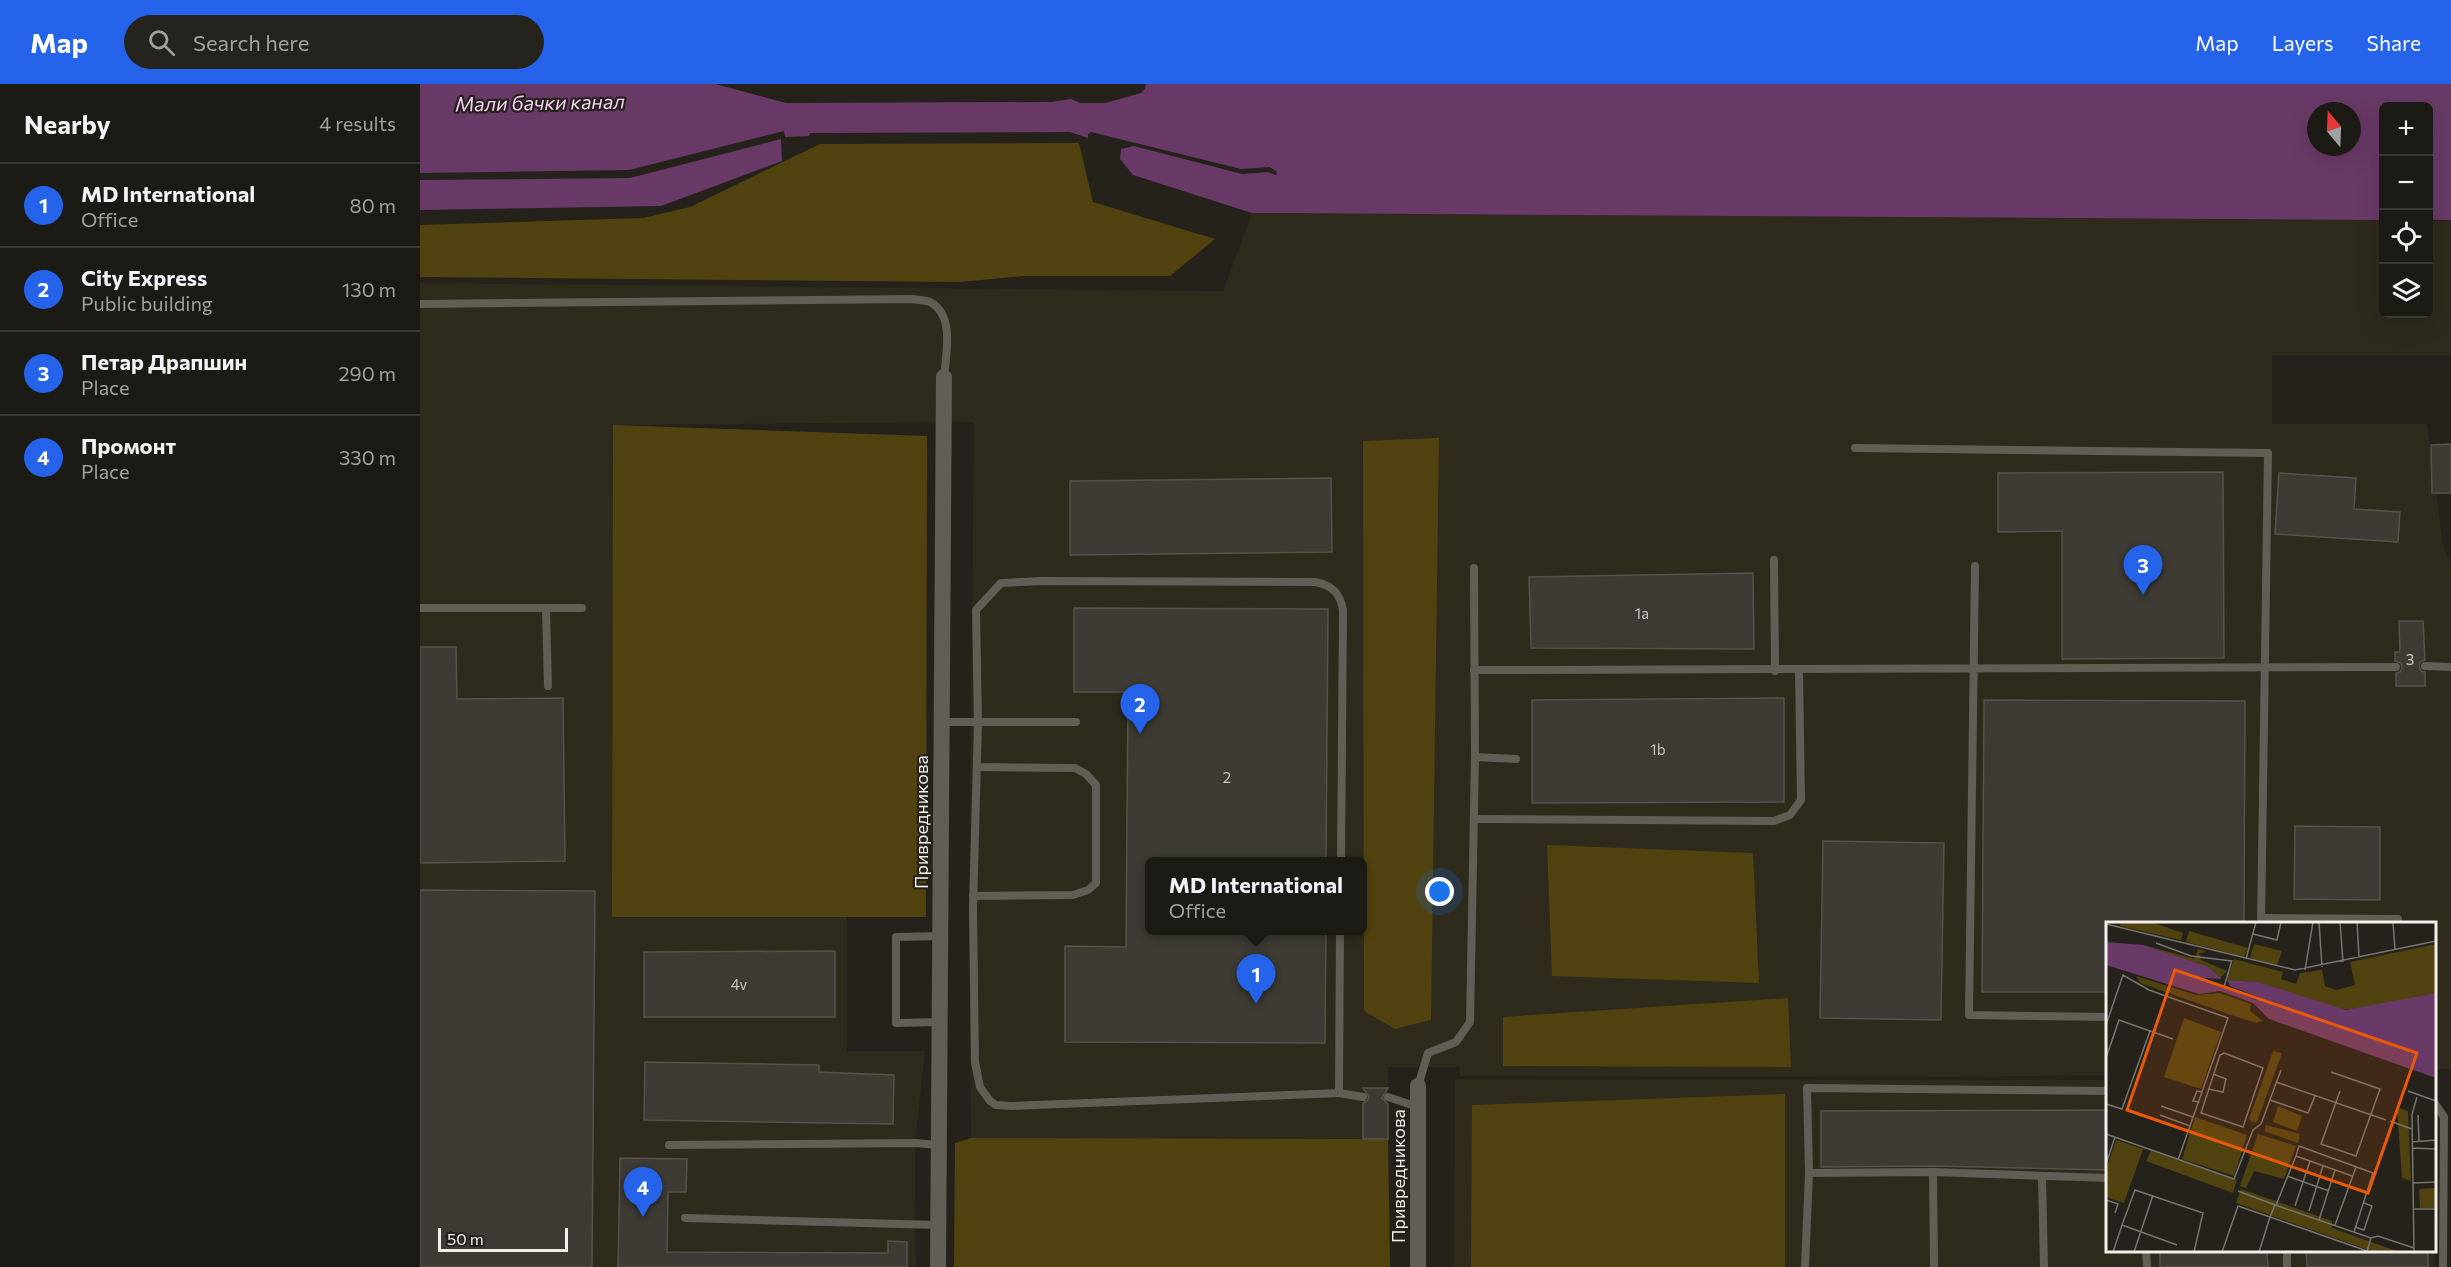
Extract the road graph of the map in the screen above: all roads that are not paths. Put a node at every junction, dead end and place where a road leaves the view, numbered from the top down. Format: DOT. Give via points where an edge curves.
graph roads {
  1 [pos="420,304"];
  2 [pos="944,376"];
  3 [pos="1855,448"];
  4 [pos="1774,560"];
  5 [pos="1975,566"];
  6 [pos="1474,568"];
  7 [pos="420,608"];
  8 [pos="546,608"];
  9 [pos="582,608"];
  10 [pos="2425,666"];
  11 [pos="2265,667"];
  12 [pos="2396,667"];
  13 [pos="2451,667"];
  14 [pos="1974,668"];
  15 [pos="1474,670"];
  16 [pos="1775,671"];
  17 [pos="1799,671"];
  18 [pos="548,686"];
  19 [pos="941,722"];
  20 [pos="978,722"];
  21 [pos="1076,722"];
  22 [pos="1475,757"];
  23 [pos="1516,759"];
  24 [pos="977,767"];
  25 [pos="1474,819"];
  26 [pos="1341,857"];
  27 [pos="973,896"];
  28 [pos="2398,919"];
  29 [pos="2262,921"];
  30 [pos="1340,935"];
  31 [pos="940,936"];
  32 [pos="2106,1017"];
  33 [pos="940,1022"];
  34 [pos="1418,1086"];
  35 [pos="2106,1091"];
  36 [pos="1339,1093"];
  37 [pos="1363,1097"];
  38 [pos="1388,1097"];
  39 [pos="2436,1105"];
  40 [pos="1418,1107"];
  41 [pos="669,1145"];
  42 [pos="939,1145"];
  43 [pos="1933,1172"];
  44 [pos="1809,1173"];
  45 [pos="2042,1176"];
  46 [pos="2106,1178"];
  47 [pos="685,1218"];
  48 [pos="938,1225"];
  49 [pos="2146,1252"];
  50 [pos="938,1267"];
  51 [pos="1418,1267"];
  52 [pos="1805,1267"];
  53 [pos="1934,1267"];
  54 [pos="2044,1267"];
  55 [pos="2147,1267"];
  56 [pos="2443,1267"];
  1 -- 2 [label="lane" via="911,299 929,302 940,311 947,342"];
  2 -- 19 [label="street, Привредникова"];
  3 -- 11 [label="lane" via="2268,453"];
  4 -- 16 [label="lane"];
  5 -- 14 [label="lane"];
  6 -- 15 [label="lane"];
  7 -- 8 [label="lane"];
  8 -- 9 [label="lane"];
  8 -- 18 [label="lane"];
  10 -- 13 [label="lane"];
  11 -- 12 [label="lane"];
  11 -- 14 [label="lane"];
  11 -- 29 [label="lane"];
  14 -- 17 [label="lane"];
  14 -- 32 [label="lane" via="1970,1016"];
  15 -- 16 [label="lane"];
  15 -- 22 [label="lane"];
  16 -- 17 [label="lane"];
  17 -- 25 [label="lane" via="1801,801 1791,815 1774,821"];
  19 -- 20 [label="lane"];
  19 -- 31 [label="street, Привредникова"];
  20 -- 21 [label="lane"];
  20 -- 24 [label="lane"];
  20 -- 26 [label="lane" via="976,610 1000,583 1328,585 1340,597 1343,610"];
  22 -- 23 [label="lane"];
  22 -- 25 [label="lane"];
  24 -- 27 [label="lane"];
  24 -- 27 [label="lane" via="1075,768 1086,774 1096,785 1096,883 1073,895"];
  25 -- 34 [label="lane" via="1470,1022 1456,1042 1428,1053"];
  27 -- 36 [label="lane" via="975,1062 980,1087 996,1105"];
  28 -- 29 [label="lane"];
  30 -- 36 [label="lane"];
  31 -- 33 [label="street, Привредникова"];
  31 -- 33 [label="lane" via="896,937 896,1023"];
  33 -- 42 [label="street, Привредникова"];
  34 -- 40 [label="street, Привредникова"];
  35 -- 44 [label="lane" via="1807,1088"];
  36 -- 37 [label="lane"];
  38 -- 40 [label="lane"];
  39 -- 56 [label="lane" via="2444,1117"];
  40 -- 51 [label="street, Привредникова"];
  41 -- 42 [label="lane"];
  42 -- 48 [label="street, Привредникова"];
  43 -- 44 [label="lane"];
  43 -- 45 [label="lane"];
  43 -- 53 [label="lane"];
  44 -- 52 [label="lane"];
  45 -- 46 [label="lane"];
  45 -- 54 [label="lane"];
  47 -- 48 [label="lane"];
  48 -- 50 [label="street, Привредникова"];
  49 -- 55 [label="lane"];
}
